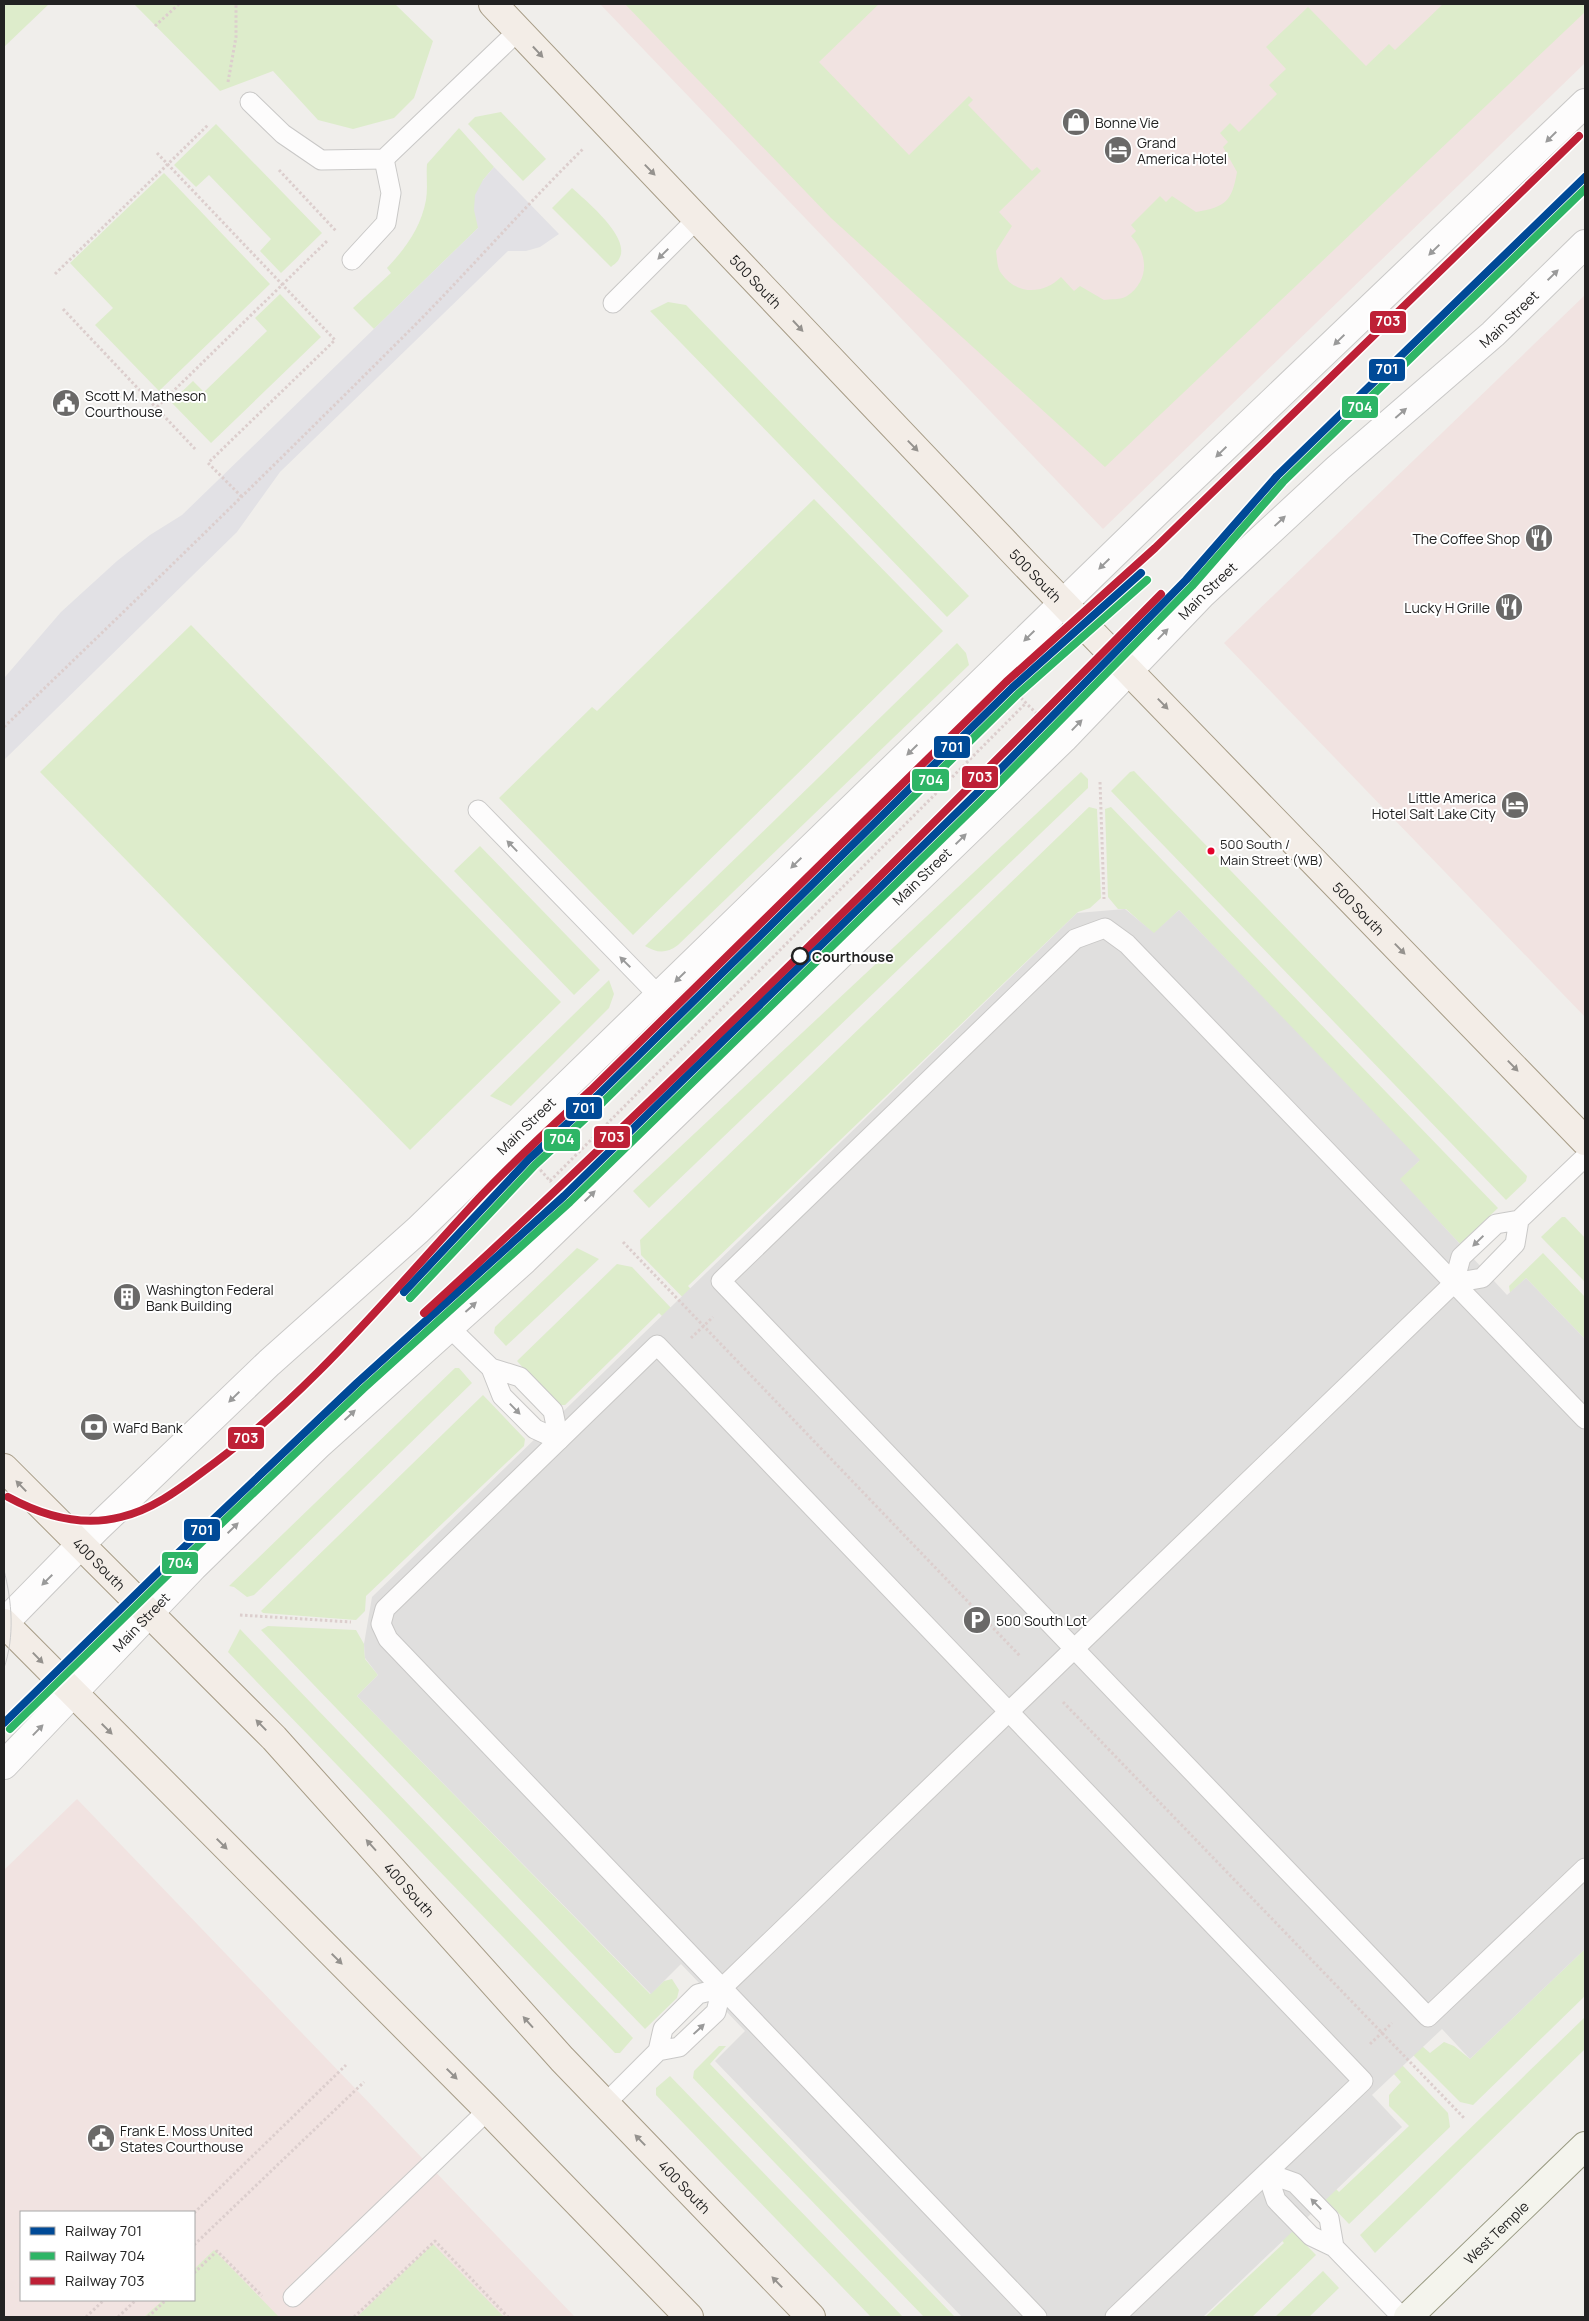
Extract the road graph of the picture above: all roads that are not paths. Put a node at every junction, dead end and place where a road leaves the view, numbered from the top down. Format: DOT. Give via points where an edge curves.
graph roads {
  1 [pos="493,4"];
  2 [pos="518,31"];
  3 [pos="250,102"];
  4 [pos="1585,103"];
  5 [pos="384,159"];
  6 [pos="697,219"];
  7 [pos="1585,244"];
  8 [pos="352,260"];
  9 [pos="613,303"];
  10 [pos="1064,602"];
  11 [pos="1129,669"];
  12 [pos="478,810"];
  13 [pos="660,997"];
  14 [pos="1585,1140"];
  15 [pos="1585,1157"];
  16 [pos="1520,1220"];
  17 [pos="1454,1283"];
  18 [pos="448,1327"];
  19 [pos="491,1368"];
  20 [pos="1585,1419"];
  21 [pos="559,1440"];
  22 [pos="4,1468"];
  23 [pos="81,1545"];
  24 [pos="150,1612"];
  25 [pos="4,1623"];
  26 [pos="1074,1649"];
  27 [pos="73,1694"];
  28 [pos="1009,1712"];
  29 [pos="4,1765"];
  30 [pos="1585,1868"];
  31 [pos="722,1988"];
  32 [pos="658,2051"];
  33 [pos="605,2104"];
  34 [pos="488,2110"];
  35 [pos="1585,2146"];
  36 [pos="1267,2173"];
  37 [pos="1334,2247"];
  38 [pos="293,2297"];
  39 [pos="689,2317"];
  40 [pos="810,2317"];
  41 [pos="1037,2317"];
  42 [pos="1115,2317"];
  43 [pos="1402,2317"];
  44 [pos="1408,2317"];
  1 -- 2 [label="main road, 500 South"];
  2 -- 5 [label="lane"];
  2 -- 6 [label="main road, 500 South, one-way"];
  3 -- 5 [label="lane" via="283,134 321,160"];
  4 -- 10 [label="street, Main Street, one-way"];
  5 -- 8 [label="lane" via="391,193 386,223"];
  6 -- 9 [label="lane, one-way"];
  6 -- 10 [label="main road, 500 South, one-way"];
  11 -- 7 [label="street, Main Street, one-way" via="1201,595 1493,334"];
  10 -- 11 [label="main road, 500 South"];
  10 -- 13 [label="street, Main Street, one-way"];
  11 -- 14 [label="main road, 500 South, one-way"];
  18 -- 11 [label="street, Main Street, one-way" via="524,1260 926,873 1063,739"];
  13 -- 12 [label="lane, one-way"];
  13 -- 23 [label="street, Main Street, one-way" via="418,1230 269,1363"];
  15 -- 16 [label="lane"];
  16 -- 17 [label="lane, one-way" via="1496,1224 1461,1257"];
  16 -- 17 [label="lane" via="1515,1244 1482,1278"];
  17 -- 20 [label="lane"];
  17 -- 26 [label="lane"];
  17 -- 26 [label="lane" via="1127,944 1105,928 1075,939 722,1281"];
  18 -- 19 [label="lane"];
  24 -- 18 [label="street, Main Street, one-way" via="318,1444"];
  19 -- 21 [label="lane, one-way" via="502,1396 535,1429"];
  19 -- 21 [label="lane" via="520,1378 553,1411"];
  21 -- 28 [label="lane" via="657,1344"];
  21 -- 31 [label="lane" via="385,1609 381,1624 388,1639"];
  23 -- 22 [label="main road, 400 South, one-way"];
  23 -- 24 [label="main road, 400 South"];
  23 -- 25 [label="street, Main Street, one-way"];
  24 -- 27 [label="street, Main Street"];
  33 -- 24 [label="main road, 400 South, one-way" via="274,1738"];
  25 -- 27 [label="main road, one-way"];
  26 -- 28 [label="lane"];
  26 -- 30 [label="lane" via="1428,2017"];
  29 -- 27 [label="street, Main Street, one-way"];
  27 -- 34 [label="main road, one-way"];
  28 -- 31 [label="lane"];
  28 -- 36 [label="lane" via="1362,2081"];
  32 -- 31 [label="lane, one-way" via="679,2047 708,2020 716,2012"];
  31 -- 32 [label="lane" via="698,1994 663,2028"];
  31 -- 41 [label="lane"];
  32 -- 33 [label="lane"];
  40 -- 33 [label="main road, 400 South, one-way"];
  34 -- 38 [label="lane"];
  34 -- 39 [label="main road"];
  35 -- 44 [label="main road, West Temple"];
  36 -- 37 [label="lane" via="1276,2200 1311,2236"];
  37 -- 36 [label="lane, one-way" via="1329,2218 1295,2183"];
  36 -- 42 [label="lane"];
  37 -- 43 [label="lane"];
}
